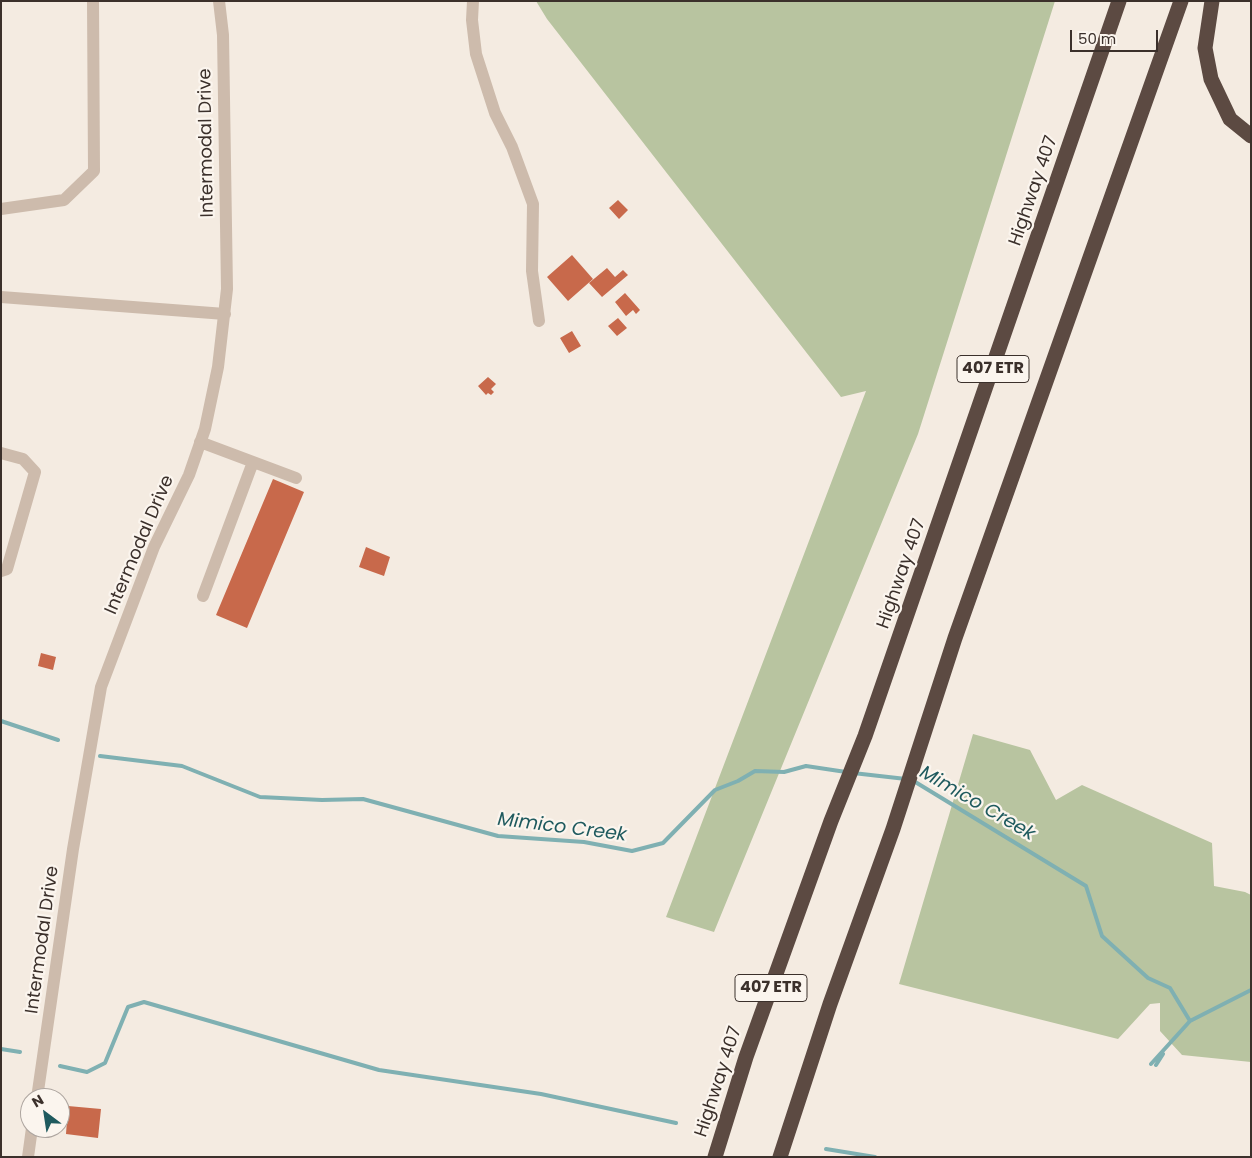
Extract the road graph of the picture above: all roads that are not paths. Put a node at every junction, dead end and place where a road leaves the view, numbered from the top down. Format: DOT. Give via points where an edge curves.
graph roads {
  1 [pos="93,1"];
  2 [pos="219,1"];
  3 [pos="473,1"];
  4 [pos="1119,1"];
  5 [pos="1181,1"];
  6 [pos="1212,1"];
  7 [pos="1251,136"];
  8 [pos="1,209"];
  9 [pos="1,297"];
  10 [pos="225,314"];
  11 [pos="539,321"];
  12 [pos="200,442"];
  13 [pos="1,453"];
  14 [pos="253,462"];
  15 [pos="296,478"];
  16 [pos="1,571"];
  17 [pos="203,596"];
  18 [pos="38,1088"];
  19 [pos="31,1138"];
  20 [pos="28,1157"];
  21 [pos="715,1157"];
  22 [pos="780,1157"];
  1 -- 8 [label="street" via="94,171 64,200"];
  2 -- 10 [label="street, Intermodal Drive" via="223,35"];
  3 -- 11 [label="street" via="476,54 495,113 512,146 533,204 532,271"];
  4 -- 21 [label="highway, Highway 407 / 407 ETR" via="865,736 746,1057"];
  5 -- 22 [label="highway, 407 ETR" via="958,628"];
  6 -- 7 [label="highway" via="1205,48 1211,79 1230,119"];
  9 -- 10 [label="street"];
  10 -- 12 [label="street, Intermodal Drive" via="218,367"];
  12 -- 14 [label="street"];
  12 -- 18 [label="street, Intermodal Drive" via="189,475 154,547 101,687 73,848"];
  13 -- 16 [label="street" via="23,459 34,472 7,569"];
  14 -- 15 [label="street"];
  14 -- 17 [label="street"];
  19 -- 20 [label="street"];
}
